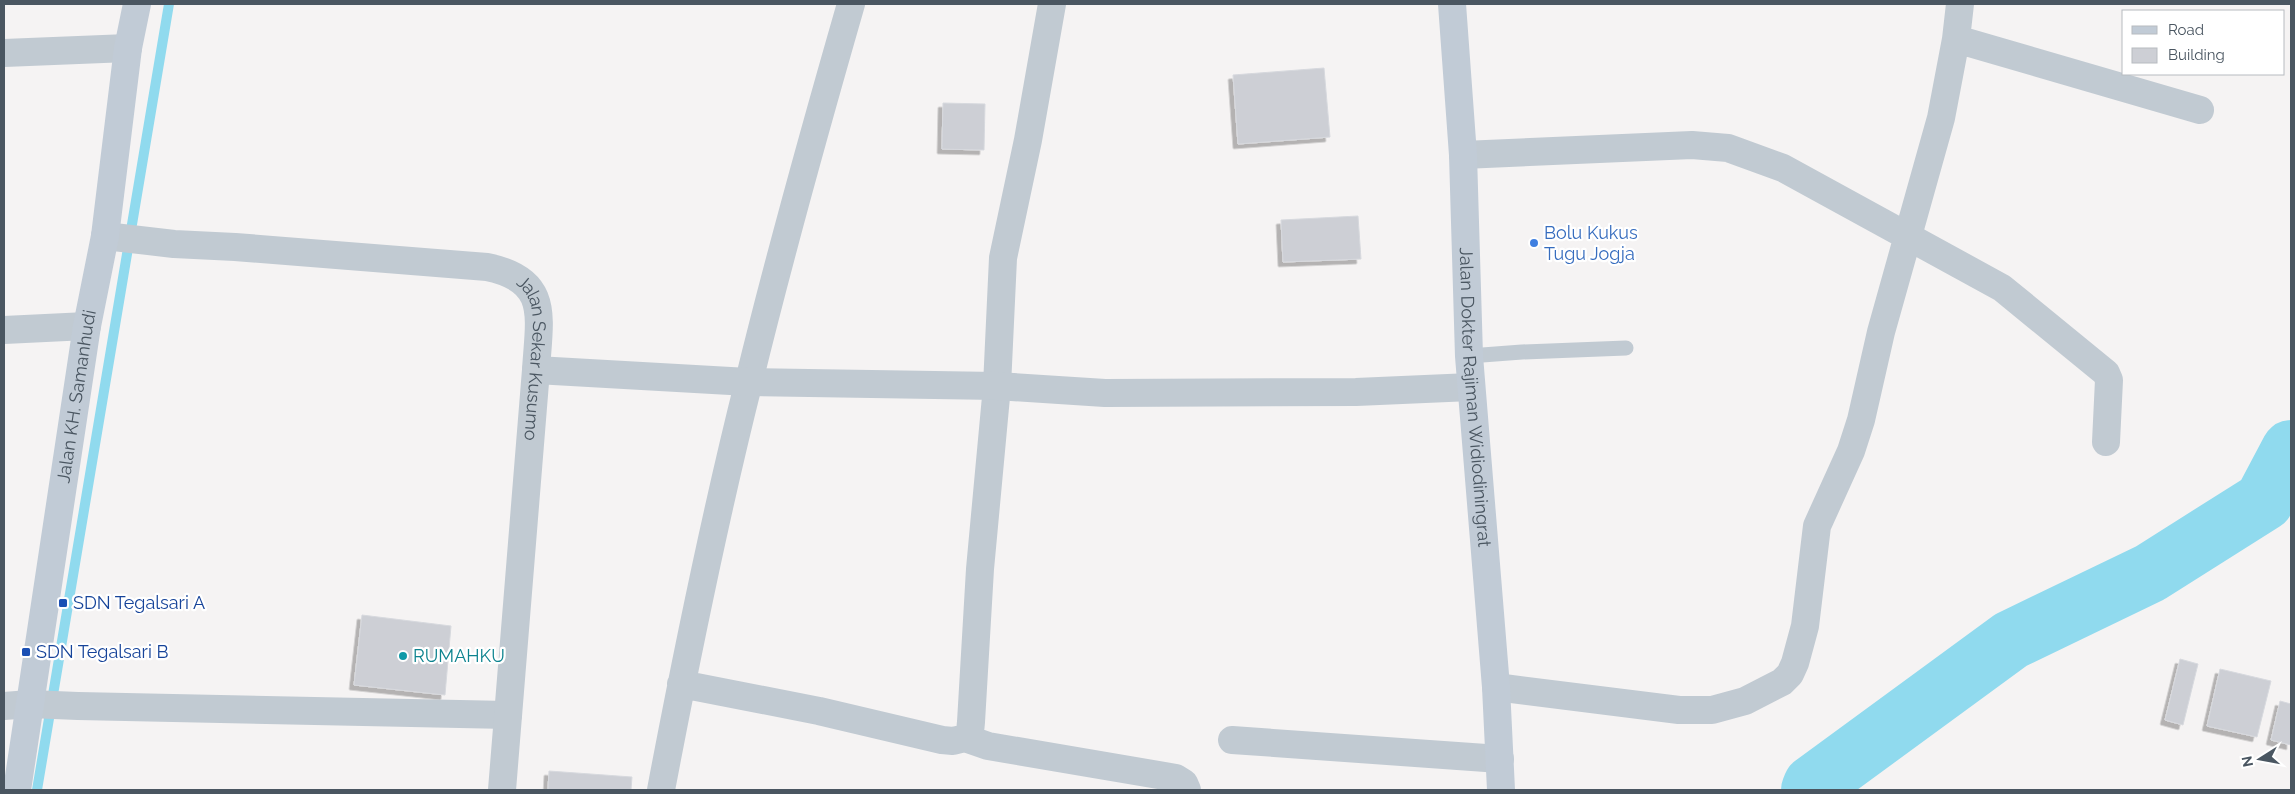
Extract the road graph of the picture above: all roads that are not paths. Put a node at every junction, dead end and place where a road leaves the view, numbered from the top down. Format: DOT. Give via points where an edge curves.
graph roads {
  1 [pos="137,4"];
  2 [pos="851,4"];
  3 [pos="1052,4"];
  4 [pos="1452,4"];
  5 [pos="1960,4"];
  6 [pos="1956,39"];
  7 [pos="128,48"];
  8 [pos="4,52"];
  9 [pos="2200,110"];
  10 [pos="1463,155"];
  11 [pos="112,237"];
  12 [pos="1907,238"];
  13 [pos="86,326"];
  14 [pos="4,330"];
  15 [pos="1626,348"];
  16 [pos="1469,356"];
  17 [pos="536,370"];
  18 [pos="748,382"];
  19 [pos="997,386"];
  20 [pos="1471,387"];
  21 [pos="2106,442"];
  22 [pos="681,684"];
  23 [pos="1496,687"];
  24 [pos="26,705"];
  25 [pos="508,716"];
  26 [pos="964,738"];
  27 [pos="1232,740"];
  28 [pos="1500,759"];
  29 [pos="17,790"];
  30 [pos="502,790"];
  31 [pos="661,790"];
  32 [pos="1187,790"];
  33 [pos="1501,790"];
  1 -- 7 [label="main road, Jalan KH. Samanhudi"];
  2 -- 18 [label="street"];
  3 -- 19 [label="street" via="1003,258"];
  4 -- 10 [label="main road, Jalan Dokter Rajiman Widiodiningrat"];
  5 -- 6 [label="street"];
  6 -- 9 [label="street"];
  6 -- 12 [label="street" via="1926,179"];
  7 -- 8 [label="street"];
  7 -- 11 [label="main road, Jalan KH. Samanhudi"];
  10 -- 12 [label="street" via="1692,145 1728,148 1784,168"];
  10 -- 16 [label="main road, Jalan Dokter Rajiman Widiodiningrat"];
  11 -- 13 [label="main road, Jalan KH. Samanhudi"];
  11 -- 17 [label="street, Jalan Sekar Kusumo" via="502,270 528,285 535,300 538,321"];
  12 -- 21 [label="street" via="2002,288 2106,373 2109,380"];
  12 -- 23 [label="street" via="1861,420 1851,451 1817,526 1805,626 1790,674 1782,682 1745,701 1712,710 1679,710"];
  13 -- 14 [label="street"];
  13 -- 24 [label="main road, Jalan KH. Samanhudi"];
  15 -- 16 [label="lane"];
  16 -- 20 [label="main road, Jalan Dokter Rajiman Widiodiningrat"];
  17 -- 18 [label="street"];
  17 -- 25 [label="street, Jalan Sekar Kusumo"];
  18 -- 19 [label="street"];
  18 -- 22 [label="street"];
  19 -- 20 [label="street" via="1105,393 1243,394"];
  19 -- 26 [label="street" via="980,569 971,722 970,732"];
  20 -- 23 [label="main road, Jalan Dokter Rajiman Widiodiningrat"];
  22 -- 26 [label="street" via="819,711 942,740"];
  22 -- 31 [label="street"];
  23 -- 28 [label="main road, Jalan Dokter Rajiman Widiodiningrat"];
  24 -- 25 [label="street"];
  24 -- 29 [label="main road, Jalan KH. Samanhudi"];
  25 -- 30 [label="street, Jalan Sekar Kusumo"];
  26 -- 32 [label="street" via="988,746 1176,778 1184,783"];
  27 -- 28 [label="street"];
  28 -- 33 [label="main road, Jalan Dokter Rajiman Widiodiningrat"];
}
